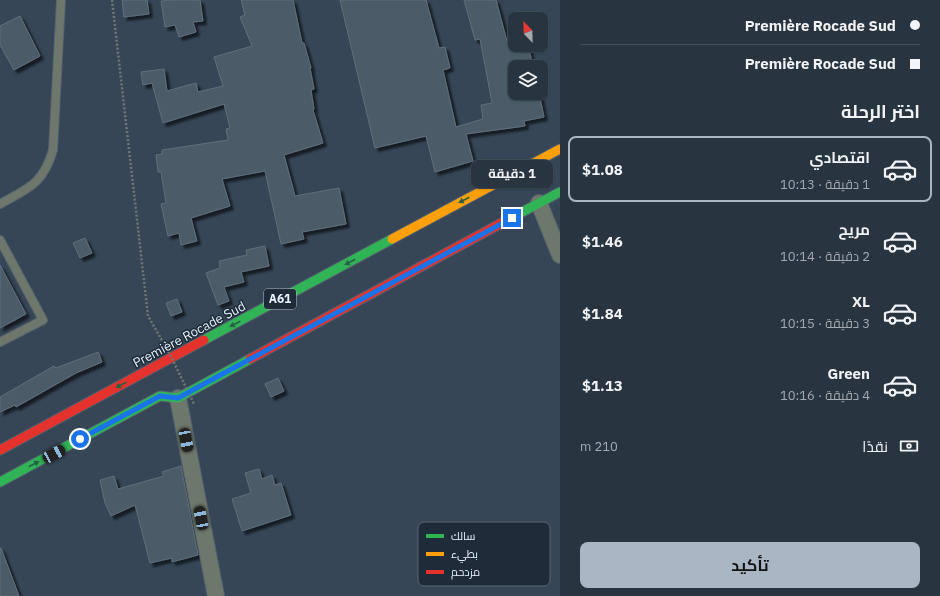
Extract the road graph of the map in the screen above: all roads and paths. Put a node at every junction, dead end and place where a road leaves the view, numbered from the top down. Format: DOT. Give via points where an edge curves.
graph roads {
  1 [pos="61,0"];
  2 [pos="112,0"];
  3 [pos="560,148"];
  4 [pos="560,192"];
  5 [pos="539,203"];
  6 [pos="0,204"];
  7 [pos="0,240"];
  8 [pos="560,255"];
  9 [pos="0,342"];
  10 [pos="178,398"];
  11 [pos="194,404"];
  12 [pos="0,450"];
  13 [pos="0,482"];
  14 [pos="216,596"];
  1 -- 6 [label="lane" via="54,142 51,157 41,178 28,189"];
  2 -- 11 [label="path, bridge" via="148,316 165,344"];
  3 -- 12 [label="highway, Première Rocade Sud / A61, one-way"];
  4 -- 5 [label="highway"];
  5 -- 8 [label="street"];
  5 -- 10 [label="highway"];
  7 -- 9 [label="lane" via="42,320"];
  13 -- 10 [label="highway, one-way" via="160,396"];
  10 -- 14 [label="street"];
}
